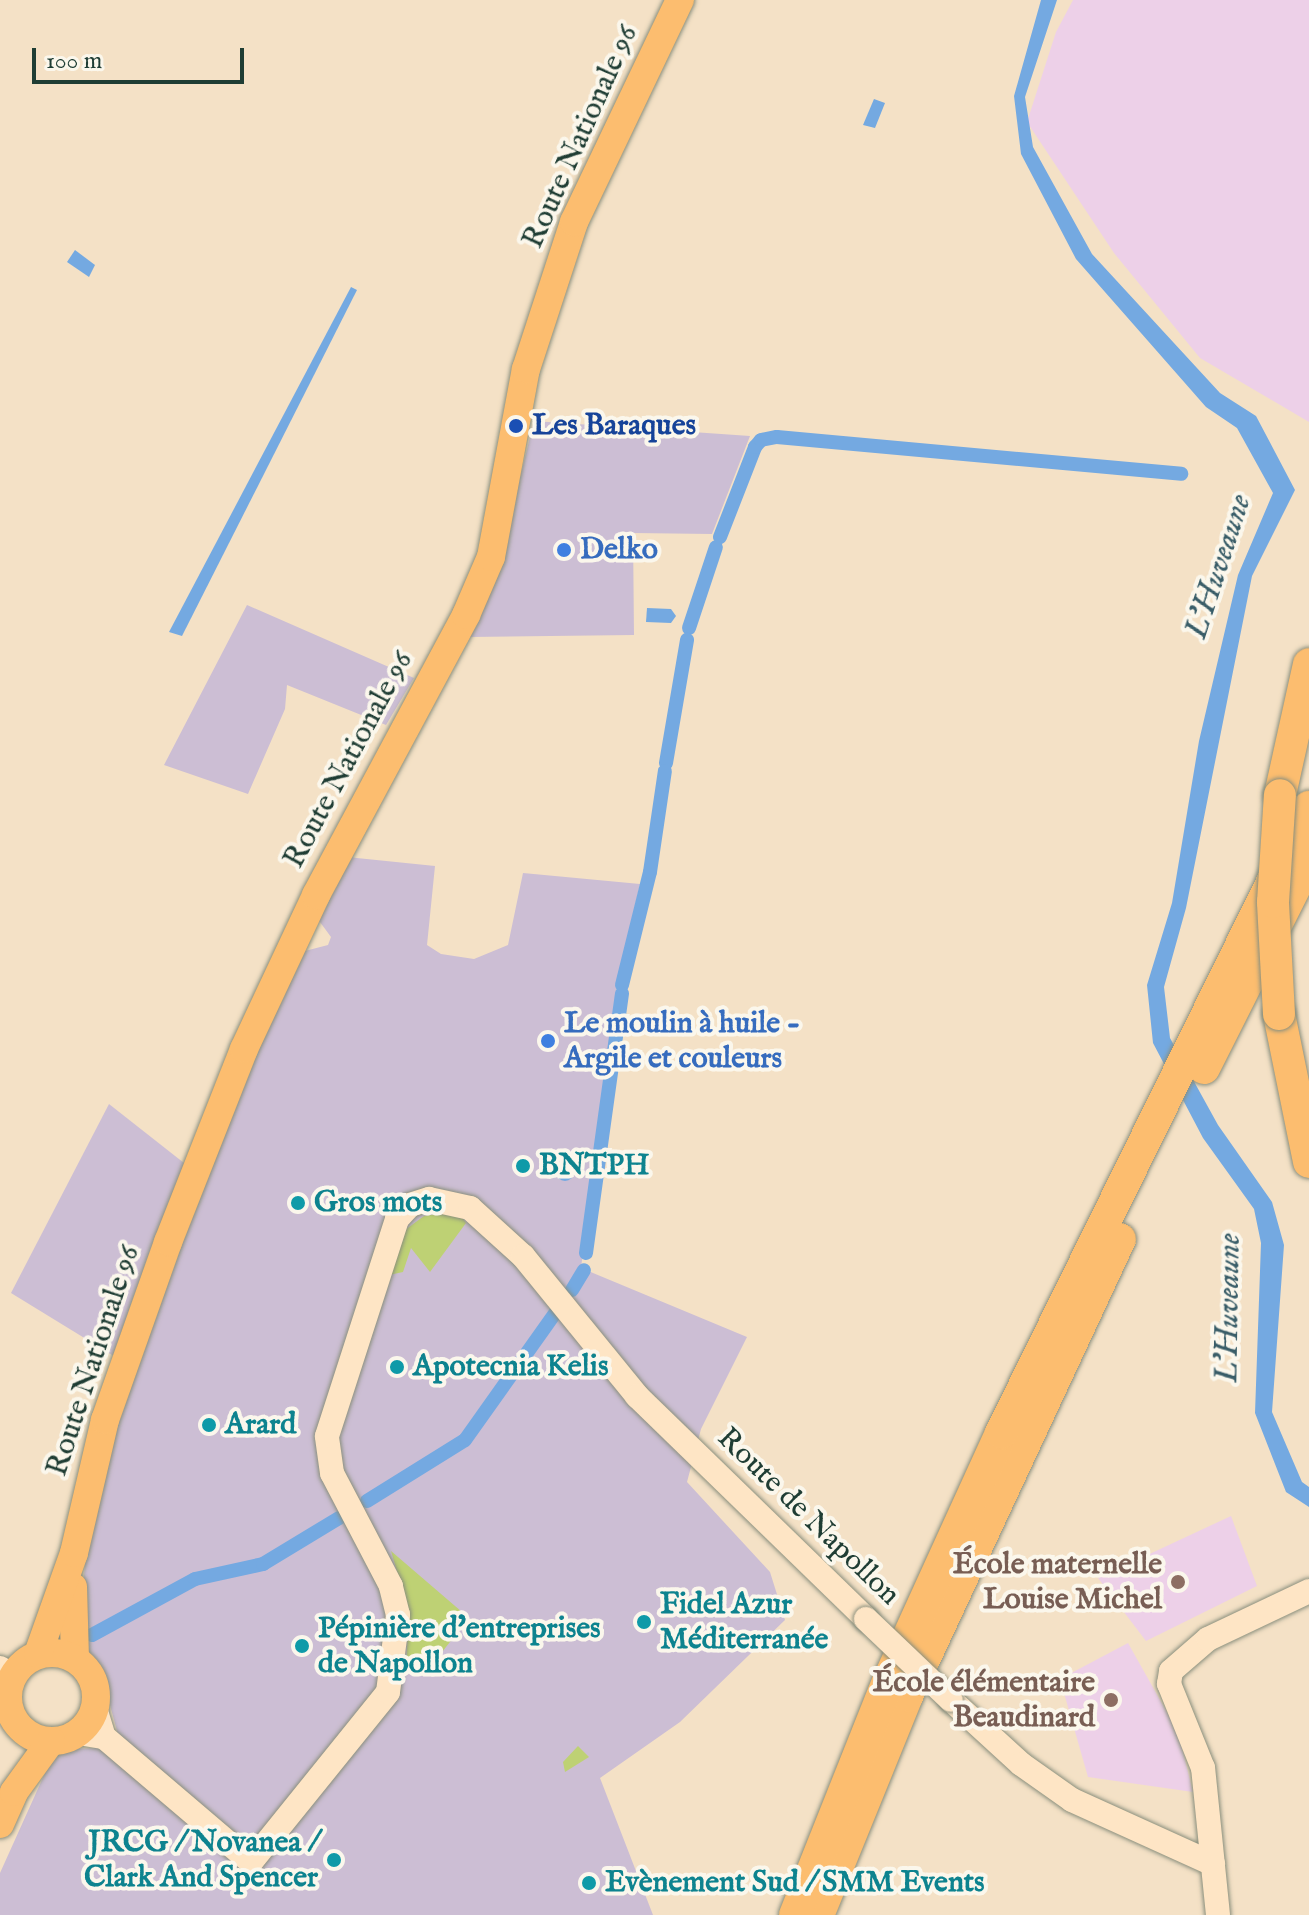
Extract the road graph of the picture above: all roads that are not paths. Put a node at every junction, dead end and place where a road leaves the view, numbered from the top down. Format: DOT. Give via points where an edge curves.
graph roads {
  1 [pos="680,0"];
  2 [pos="1309,664"];
  3 [pos="1295,801"];
  4 [pos="1309,859"];
  5 [pos="1201,1049"];
  6 [pos="1173,1107"];
  7 [pos="1309,1162"];
  8 [pos="74,1553"];
  9 [pos="1309,1591"];
  10 [pos="38,1654"];
  11 [pos="75,1658"];
  12 [pos="6,1672"];
  13 [pos="20,1728"];
  14 [pos="77,1737"];
  15 [pos="14,1792"];
  16 [pos="0,1824"];
  17 [pos="1213,1864"];
  18 [pos="795,1915"];
  19 [pos="819,1915"];
  20 [pos="1218,1915"];
  1 -- 8 [label="main road, Route Nationale 96" via="574,222 526,369 491,557 466,615 316,895 244,1049 105,1420"];
  2 -- 3 [label="highway"];
  3 -- 5 [label="highway"];
  3 -- 7 [label="highway, bridge" via="1273,902 1279,1014"];
  4 -- 5 [label="highway"];
  5 -- 6 [label="highway"];
  6 -- 18 [label="highway" via="931,1587"];
  6 -- 19 [label="highway" via="959,1581"];
  8 -- 10 [label="main road"];
  8 -- 11 [label="main road"];
  9 -- 17 [label="street" via="1208,1639 1171,1671 1169,1684 1203,1768"];
  10 -- 11 [label="main road"];
  10 -- 12 [label="main road"];
  11 -- 14 [label="main road" via="93,1680 95,1708"];
  12 -- 13 [label="main road" via="8,1703"];
  13 -- 14 [label="main road"];
  13 -- 15 [label="main road"];
  14 -- 15 [label="main road"];
  14 -- 17 [label="street, Route de Napollon, bridge" via="251,1862 388,1692 398,1615 391,1586 332,1473 327,1436 397,1219 410,1205 429,1199 470,1208 523,1256 637,1396 1021,1764 1072,1800"];
  15 -- 16 [label="main road"];
  17 -- 20 [label="street"];
}
